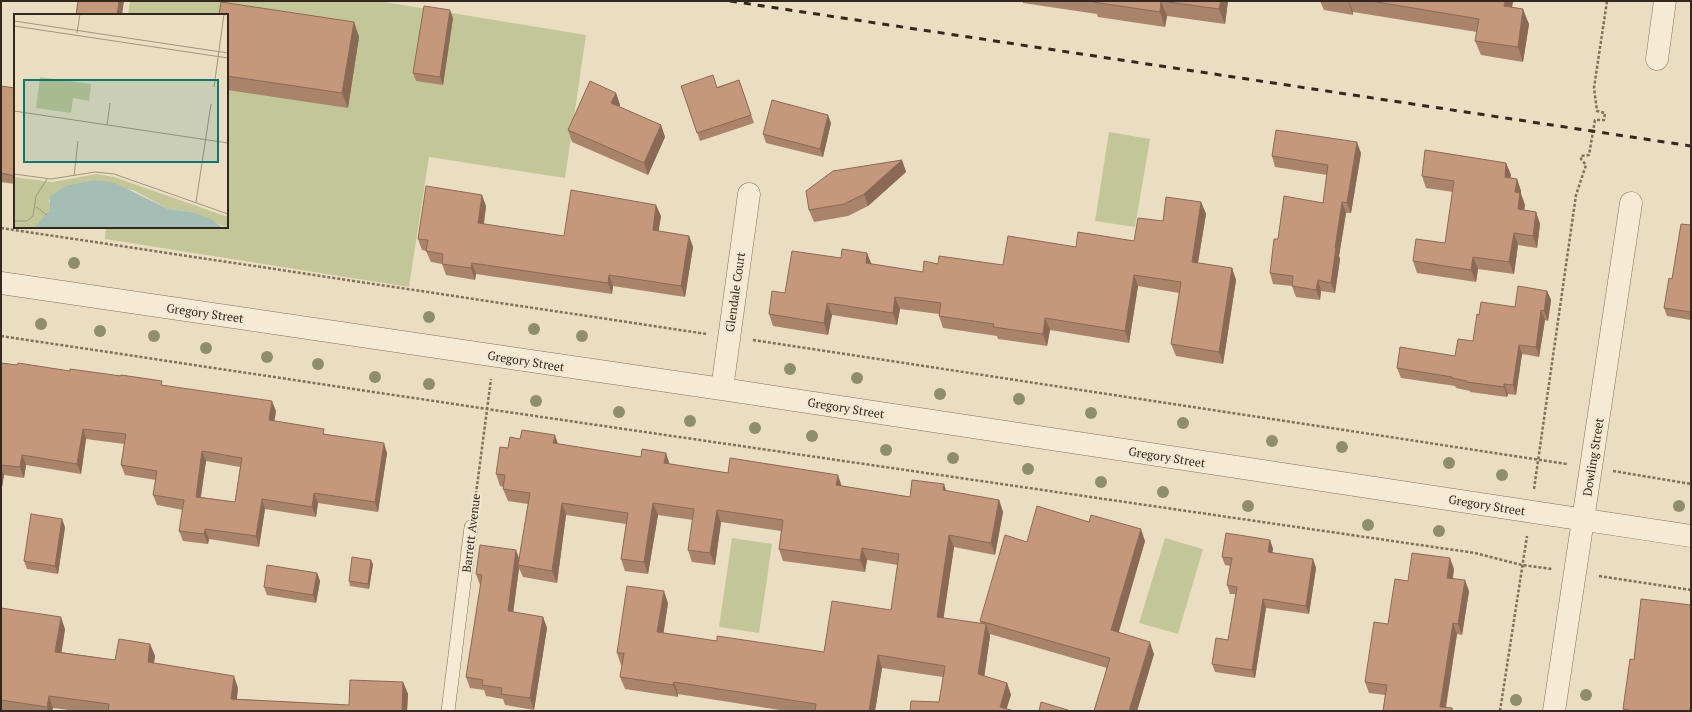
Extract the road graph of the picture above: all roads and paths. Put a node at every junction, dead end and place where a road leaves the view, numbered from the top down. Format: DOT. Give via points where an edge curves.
graph roads {
  1 [pos="1607,1"];
  2 [pos="1665,1"];
  3 [pos="1657,59"];
  4 [pos="749,194"];
  5 [pos="1631,204"];
  6 [pos="1,228"];
  7 [pos="1,283"];
  8 [pos="1,336"];
  9 [pos="729,337"];
  10 [pos="494,356"];
  11 [pos="722,389"];
  12 [pos="488,409"];
  13 [pos="1538,460"];
  14 [pos="1591,468"];
  15 [pos="1691,484"];
  16 [pos="1533,495"];
  17 [pos="1583,520"];
  18 [pos="471,527"];
  19 [pos="1527,533"];
  20 [pos="1691,536"];
  21 [pos="1522,565"];
  22 [pos="1575,573"];
  23 [pos="1691,590"];
  24 [pos="448,711"];
  25 [pos="1500,711"];
  26 [pos="1554,711"];
  1 -- 13 [label="path" via="1594,88 1597,111 1605,113 1604,120 1595,120 1589,155 1581,156 1586,165 1576,195"];
  2 -- 3 [label="street"];
  4 -- 9 [label="street, Glendale Court"];
  5 -- 14 [label="street, Dowling Street"];
  6 -- 9 [label="path"];
  7 -- 10 [label="street, Gregory Street"];
  8 -- 12 [label="path"];
  9 -- 11 [label="street, Glendale Court"];
  9 -- 13 [label="path"];
  10 -- 11 [label="street, Gregory Street"];
  10 -- 12 [label="path, Barrett Avenue"];
  11 -- 17 [label="street, Gregory Street"];
  12 -- 18 [label="path, Barrett Avenue"];
  12 -- 21 [label="path" via="1467,552"];
  13 -- 14 [label="path"];
  13 -- 16 [label="path"];
  14 -- 15 [label="path"];
  14 -- 17 [label="street, Dowling Street"];
  17 -- 20 [label="street, Gregory Street"];
  17 -- 22 [label="street, Dowling Street"];
  18 -- 24 [label="lane, Barrett Avenue"];
  19 -- 21 [label="path"];
  21 -- 22 [label="path"];
  21 -- 25 [label="path"];
  22 -- 23 [label="path"];
  22 -- 26 [label="street, Dowling Street"];
}
